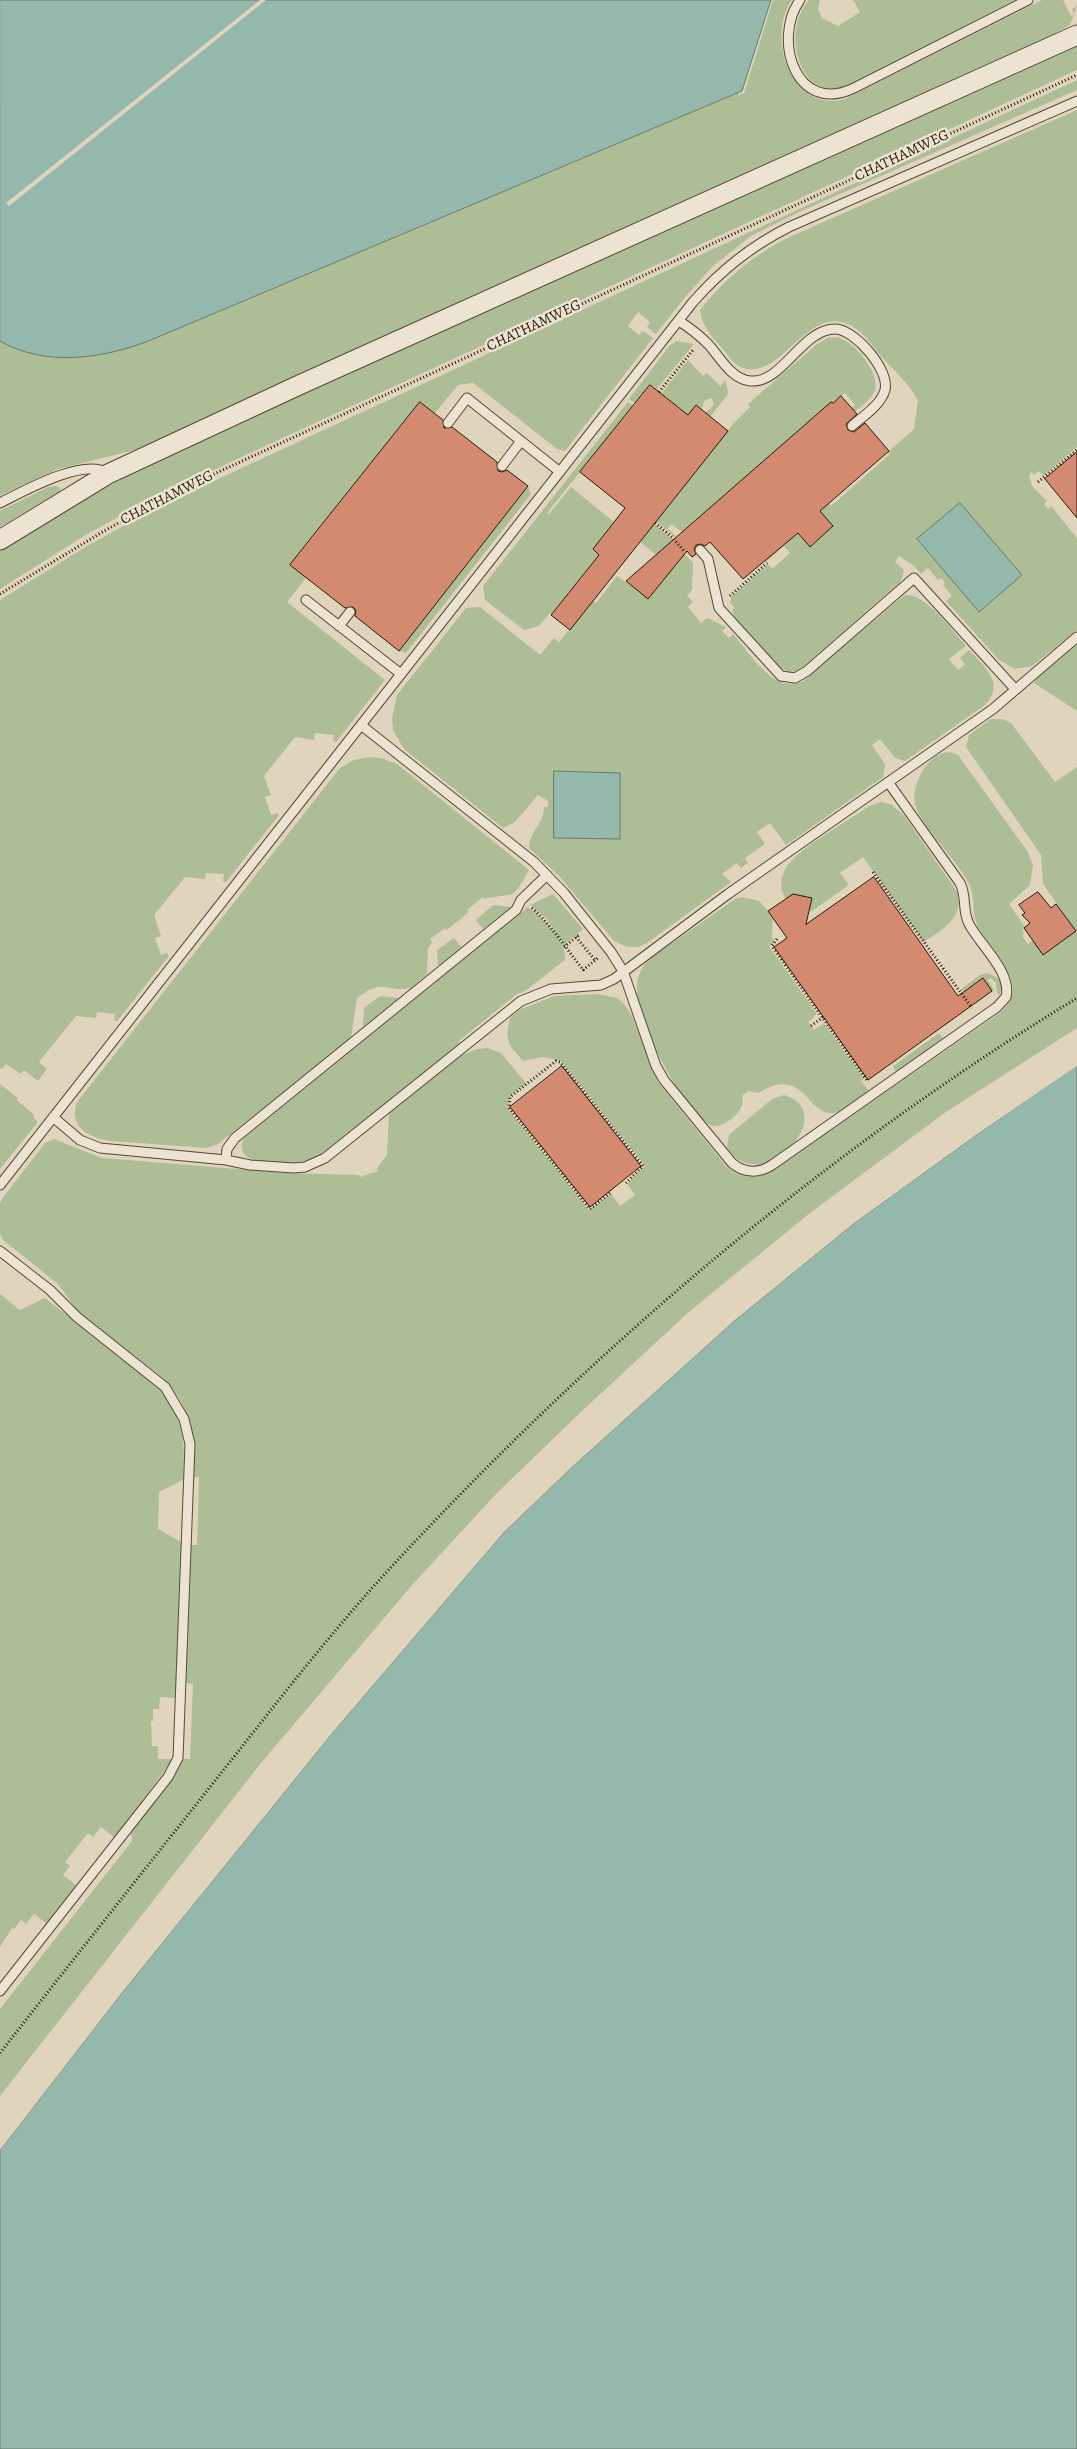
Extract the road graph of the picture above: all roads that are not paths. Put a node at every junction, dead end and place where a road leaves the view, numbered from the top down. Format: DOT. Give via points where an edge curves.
graph roads {
  1 [pos="800,0"];
  2 [pos="1028,0"];
  3 [pos="1077,35"];
  4 [pos="1077,101"];
  5 [pos="678,321"];
  6 [pos="448,423"];
  7 [pos="852,426"];
  8 [pos="522,441"];
  9 [pos="502,466"];
  10 [pos="560,472"];
  11 [pos="108,474"];
  12 [pos="0,503"];
  13 [pos="0,540"];
  14 [pos="700,550"];
  15 [pos="306,600"];
  16 [pos="350,612"];
  17 [pos="339,626"];
  18 [pos="1077,637"];
  19 [pos="401,674"];
  20 [pos="1015,690"];
  21 [pos="361,726"];
  22 [pos="888,782"];
  23 [pos="547,875"];
  24 [pos="623,971"];
  25 [pos="53,1117"];
  26 [pos="226,1160"];
  27 [pos="0,1185"];
  28 [pos="0,1251"];
  29 [pos="0,1991"];
  1 -- 2 [label="lane" via="788,29 794,65 808,88 823,95 854,88"];
  3 -- 11 [label="street"];
  4 -- 5 [label="lane" via="768,237 723,270"];
  5 -- 7 [label="lane" via="702,339 736,375 750,381 772,374 813,337 825,331 836,329 852,335 879,365 886,384 876,404"];
  5 -- 10 [label="lane"];
  6 -- 8 [label="lane" via="467,398"];
  8 -- 9 [label="lane"];
  8 -- 10 [label="lane"];
  10 -- 19 [label="lane"];
  11 -- 12 [label="lane" via="95,469 61,475"];
  11 -- 13 [label="street"];
  14 -- 20 [label="lane" via="708,559 718,606 776,673 788,679 807,671 914,578"];
  15 -- 17 [label="lane"];
  16 -- 17 [label="lane"];
  17 -- 19 [label="lane"];
  18 -- 20 [label="lane"];
  19 -- 21 [label="lane"];
  20 -- 22 [label="lane"];
  21 -- 23 [label="lane"];
  21 -- 25 [label="lane"];
  22 -- 24 [label="lane"];
  22 -- 24 [label="lane" via="960,883 965,895 967,922 1006,979 1008,990 1003,1003 765,1169 752,1172 732,1163 661,1075"];
  23 -- 24 [label="lane" via="606,944"];
  23 -- 26 [label="lane" via="521,900 516,910 235,1138 227,1149"];
  24 -- 26 [label="lane" via="614,979 596,985 551,989 521,1001 316,1164 294,1168"];
  25 -- 26 [label="lane" via="80,1140 100,1148"];
  25 -- 27 [label="lane"];
  28 -- 29 [label="lane" via="166,1387 180,1409 190,1444 178,1758 168,1777"];
}
